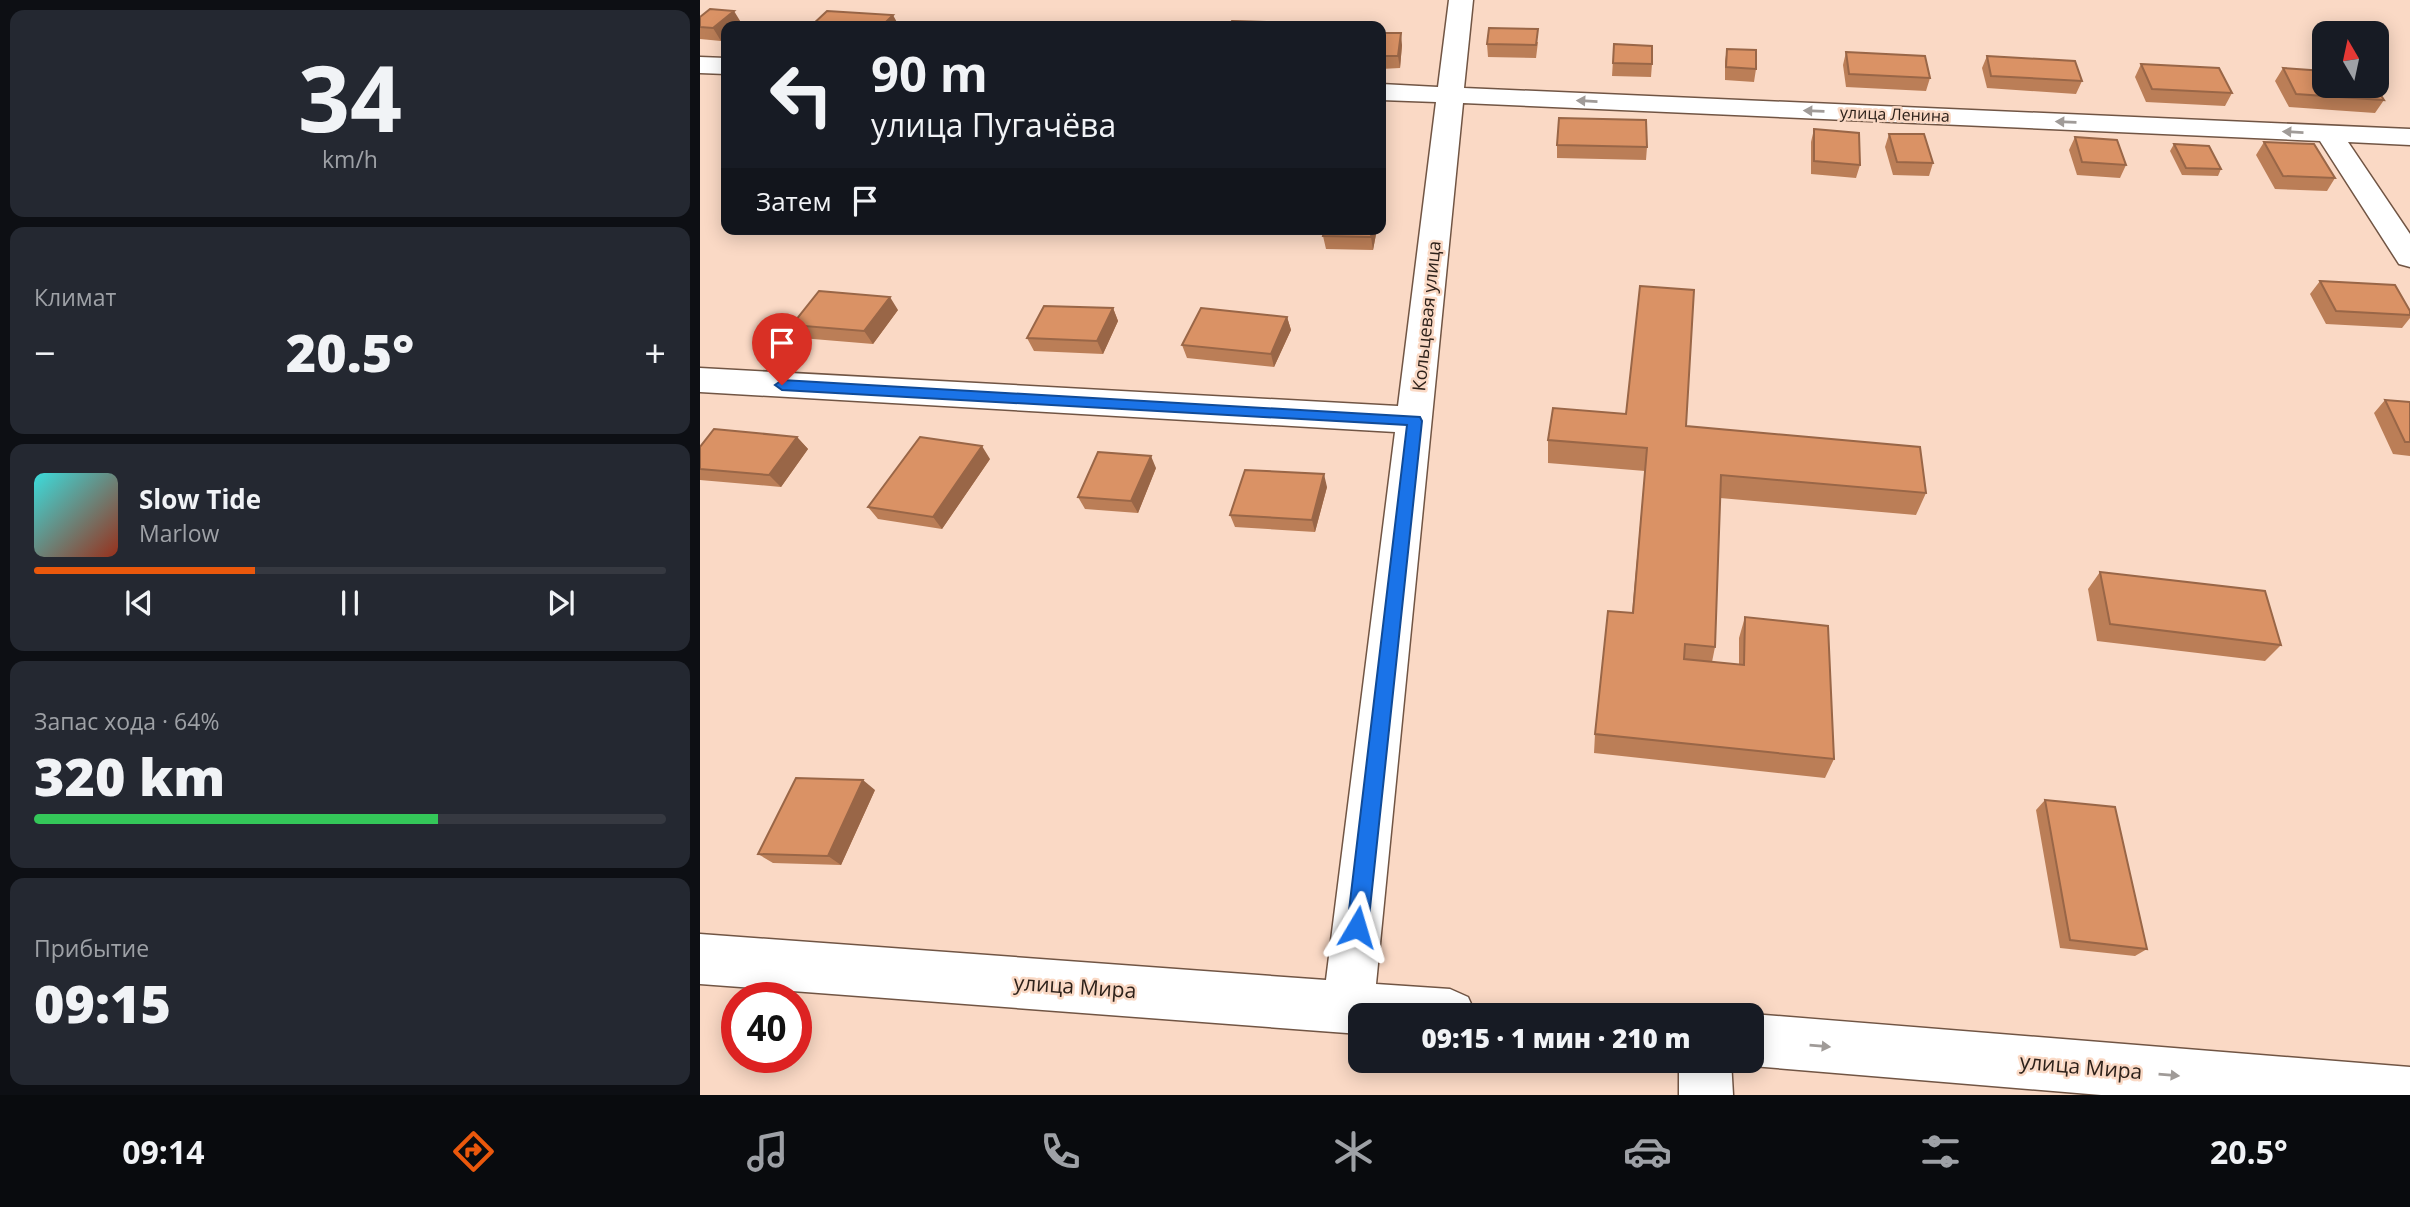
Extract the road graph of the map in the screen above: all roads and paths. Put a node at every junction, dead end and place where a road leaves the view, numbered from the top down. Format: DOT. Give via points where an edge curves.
graph roads {
  1 [pos="1461,0"];
  2 [pos="700,65"];
  3 [pos="721,66"];
  4 [pos="1386,92"];
  5 [pos="1452,95"];
  6 [pos="2328,133"];
  7 [pos="2410,137"];
  8 [pos="2410,257"];
  9 [pos="700,380"];
  10 [pos="1415,421"];
  11 [pos="700,959"];
  12 [pos="1349,1003"];
  13 [pos="1348,1006"];
  14 [pos="1764,1041"];
  15 [pos="1705,1073"];
  16 [pos="2410,1094"];
  17 [pos="1706,1095"];
  1 -- 5 [label="street, Кольцевая улица"];
  2 -- 3 [label="street"];
  4 -- 5 [label="street, улица Ленина"];
  6 -- 5 [label="street, улица Ленина, one-way"];
  5 -- 10 [label="street, Кольцевая улица"];
  6 -- 7 [label="street, улица Ленина"];
  6 -- 8 [label="street"];
  9 -- 10 [label="street"];
  10 -- 12 [label="street, Кольцевая улица"];
  11 -- 13 [label="street, улица Мира"];
  14 -- 16 [label="street, улица Мира, one-way"];
  15 -- 17 [label="street"];
}
